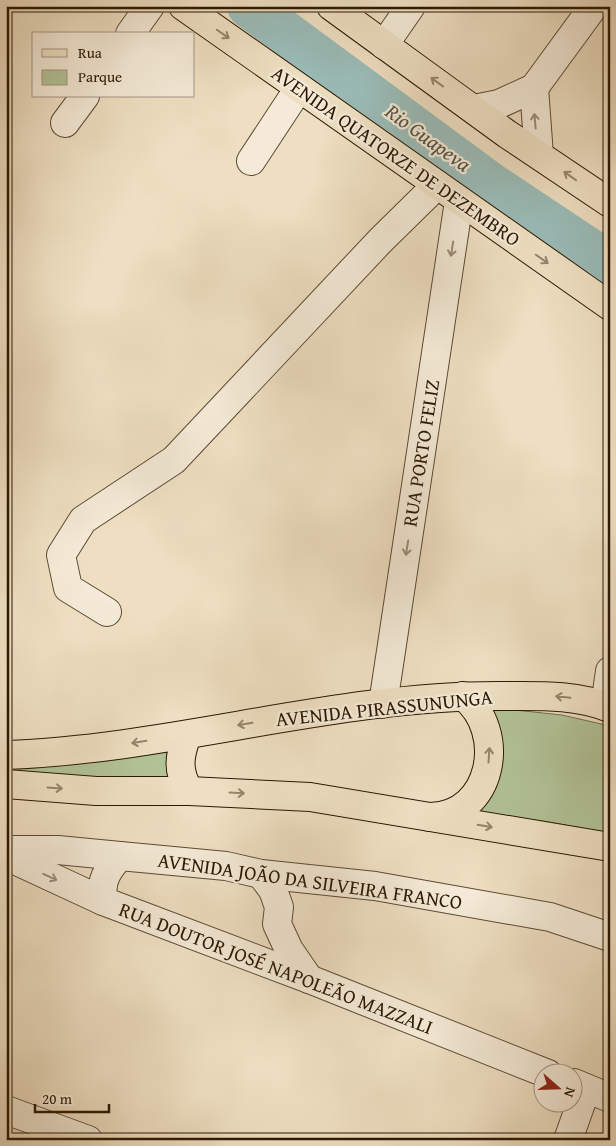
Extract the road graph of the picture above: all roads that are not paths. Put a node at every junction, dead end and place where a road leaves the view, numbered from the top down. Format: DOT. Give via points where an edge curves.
graph roads {
  1 [pos="150,6"];
  2 [pos="183,6"];
  3 [pos="331,6"];
  4 [pos="411,6"];
  5 [pos="594,6"];
  6 [pos="131,32"];
  7 [pos="384,45"];
  8 [pos="299,88"];
  9 [pos="534,88"];
  10 [pos="84,98"];
  11 [pos="474,109"];
  12 [pos="65,123"];
  13 [pos="539,155"];
  14 [pos="250,161"];
  15 [pos="437,185"];
  16 [pos="459,201"];
  17 [pos="610,204"];
  18 [pos="610,306"];
  19 [pos="107,612"];
  20 [pos="610,671"];
  21 [pos="463,696"];
  22 [pos="383,704"];
  23 [pos="607,707"];
  24 [pos="187,735"];
  25 [pos="6,755"];
  26 [pos="6,784"];
  27 [pos="189,791"];
  28 [pos="424,817"];
  29 [pos="610,846"];
  30 [pos="6,850"];
  31 [pos="6,856"];
  32 [pos="120,856"];
  33 [pos="261,874"];
  34 [pos="103,901"];
  35 [pos="277,924"];
  36 [pos="610,937"];
  37 [pos="228,949"];
  38 [pos="309,979"];
  39 [pos="534,1068"];
  40 [pos="590,1090"];
  41 [pos="6,1110"];
  42 [pos="88,1140"];
  43 [pos="568,1140"];
  1 -- 6 [label="street"];
  2 -- 8 [label="main road, AVENIDA QUATORZE DE DEZEMBRO, one-way"];
  3 -- 7 [label="main road"];
  4 -- 7 [label="street"];
  5 -- 9 [label="street"];
  11 -- 7 [label="main road, one-way"];
  8 -- 14 [label="street"];
  8 -- 15 [label="main road, AVENIDA QUATORZE DE DEZEMBRO"];
  9 -- 11 [label="street" via="499,104"];
  13 -- 9 [label="street, one-way"];
  10 -- 12 [label="street"];
  11 -- 13 [label="main road"];
  17 -- 13 [label="main road, one-way"];
  15 -- 16 [label="main road, AVENIDA QUATORZE DE DEZEMBRO"];
  15 -- 19 [label="street" via="174,460 82,520 60,554 68,588"];
  16 -- 18 [label="main road, AVENIDA QUATORZE DE DEZEMBRO, one-way"];
  16 -- 22 [label="street, RUA PORTO FELIZ, one-way"];
  20 -- 23 [label="street"];
  21 -- 22 [label="main road, AVENIDA PIRASSUNUNGA"];
  23 -- 21 [label="main road, AVENIDA PIRASSUNUNGA, one-way" via="564,696"];
  28 -- 21 [label="main road, one-way" via="442,816 461,807 476,792 486,773 490,752 488,731 479,712"];
  22 -- 24 [label="main road, AVENIDA PIRASSUNUNGA, one-way"];
  24 -- 25 [label="main road, AVENIDA PIRASSUNUNGA, one-way" via="60,753"];
  24 -- 27 [label="main road" via="180,765 181,777"];
  26 -- 27 [label="main road, one-way" via="96,791"];
  27 -- 28 [label="main road, one-way" via="310,797"];
  28 -- 29 [label="main road, one-way"];
  30 -- 32 [label="street, AVENIDA JOÃO DA SILVEIRA FRANCO" via="58,850"];
  31 -- 34 [label="street, RUA DOUTOR JOSÉ NAPOLEÃO MAZZALI, one-way"];
  32 -- 33 [label="street, AVENIDA JOÃO DA SILVEIRA FRANCO" via="226,866"];
  32 -- 34 [label="street" via="107,871 101,888"];
  33 -- 35 [label="street" via="273,890 279,907"];
  33 -- 36 [label="street, AVENIDA JOÃO DA SILVEIRA FRANCO" via="375,886 463,901 550,918"];
  34 -- 37 [label="street, RUA DOUTOR JOSÉ NAPOLEÃO MAZZALI"];
  35 -- 37 [label="street" via="268,937"];
  35 -- 38 [label="street" via="289,950"];
  37 -- 38 [label="street, RUA DOUTOR JOSÉ NAPOLEÃO MAZZALI"];
  38 -- 39 [label="street, RUA DOUTOR JOSÉ NAPOLEÃO MAZZALI"];
  40 -- 43 [label="street"];
  41 -- 42 [label="street"];
}
